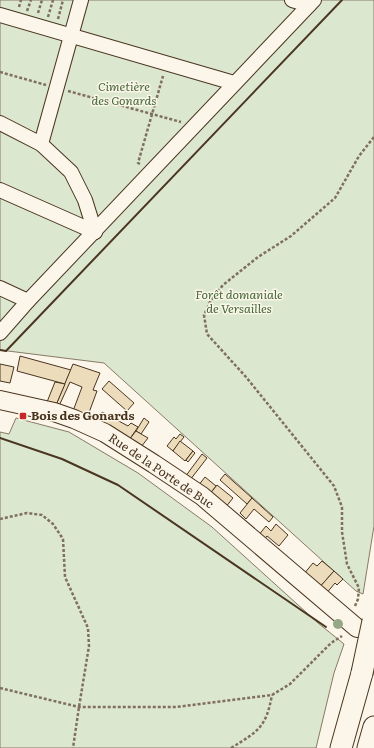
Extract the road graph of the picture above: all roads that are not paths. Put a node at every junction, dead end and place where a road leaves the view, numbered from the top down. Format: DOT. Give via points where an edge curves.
graph roads {
  1 [pos="81,0"];
  2 [pos="292,0"];
  3 [pos="312,2"];
  4 [pos="0,15"];
  5 [pos="70,36"];
  6 [pos="234,83"];
  7 [pos="0,123"];
  8 [pos="41,144"];
  9 [pos="0,190"];
  10 [pos="95,232"];
  11 [pos="0,288"];
  12 [pos="28,301"];
  13 [pos="0,333"];
  14 [pos="0,400"];
  15 [pos="360,623"];
  16 [pos="374,727"];
  17 [pos="341,748"];
  18 [pos="368,748"];
  1 -- 5 [label="lane"];
  2 -- 3 [label="lane"];
  3 -- 6 [label="lane"];
  4 -- 5 [label="lane"];
  5 -- 6 [label="lane"];
  5 -- 8 [label="lane"];
  6 -- 10 [label="lane"];
  7 -- 8 [label="lane"];
  8 -- 10 [label="lane" via="71,172 85,200"];
  9 -- 10 [label="lane"];
  10 -- 12 [label="lane"];
  11 -- 12 [label="lane"];
  12 -- 13 [label="lane"];
  14 -- 15 [label="main road, Rue de la Porte de Buc" via="47,410 104,433 202,496"];
  15 -- 17 [label="highway, bridge" via="362,673"];
  16 -- 18 [label="highway"];
}
